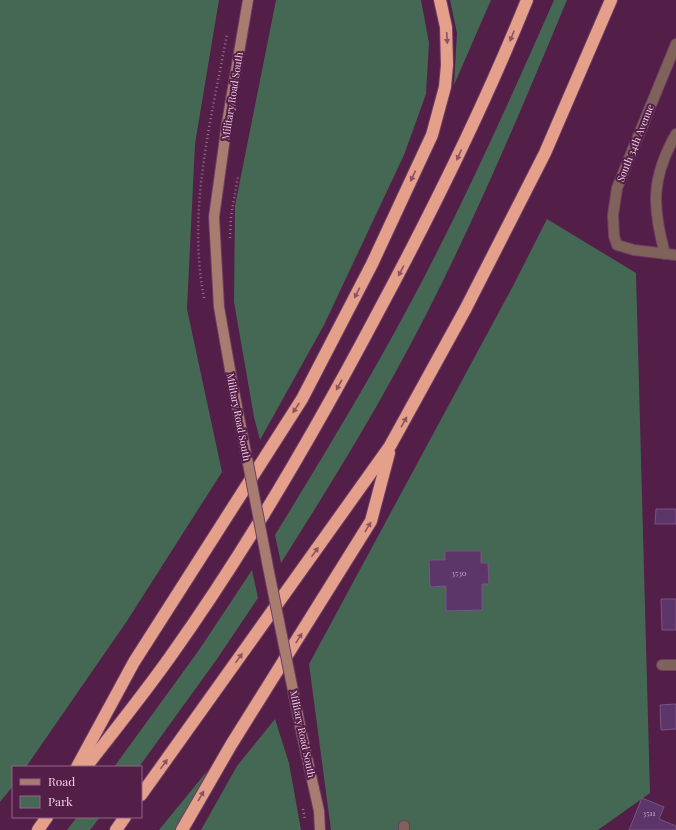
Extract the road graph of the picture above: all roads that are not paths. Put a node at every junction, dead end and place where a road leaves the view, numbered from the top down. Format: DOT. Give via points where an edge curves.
graph roads {
  1 [pos="248,0"];
  2 [pos="440,0"];
  3 [pos="527,0"];
  4 [pos="611,0"];
  5 [pos="676,44"];
  6 [pos="676,134"];
  7 [pos="665,254"];
  8 [pos="676,255"];
  9 [pos="390,446"];
  10 [pos="662,665"];
  11 [pos="676,665"];
  12 [pos="78,766"];
  13 [pos="87,766"];
  14 [pos="142,794"];
  15 [pos="46,818"];
  16 [pos="125,818"];
  17 [pos="38,830"];
  18 [pos="116,830"];
  19 [pos="182,830"];
  20 [pos="320,830"];
  1 -- 20 [label="main road, Military Road South, bridge" via="223,146 214,217 219,307 269,572 319,811"];
  2 -- 12 [label="highway, one-way" via="446,27 445,87 432,135 372,264 302,399 134,662"];
  3 -- 13 [label="highway, one-way" via="454,167 335,393 272,502 227,573 170,658"];
  9 -- 4 [label="highway, one-way" via="470,302 535,174"];
  5 -- 7 [label="street, South 34th Avenue" via="617,188 613,215 617,245"];
  6 -- 7 [label="street" via="665,152 656,184 657,221"];
  7 -- 8 [label="street"];
  14 -- 9 [label="highway, one-way"];
  19 -- 9 [label="highway, one-way" via="231,745 371,521"];
  10 -- 11 [label="street"];
  15 -- 17 [label="highway"];
  16 -- 18 [label="highway"];
}
